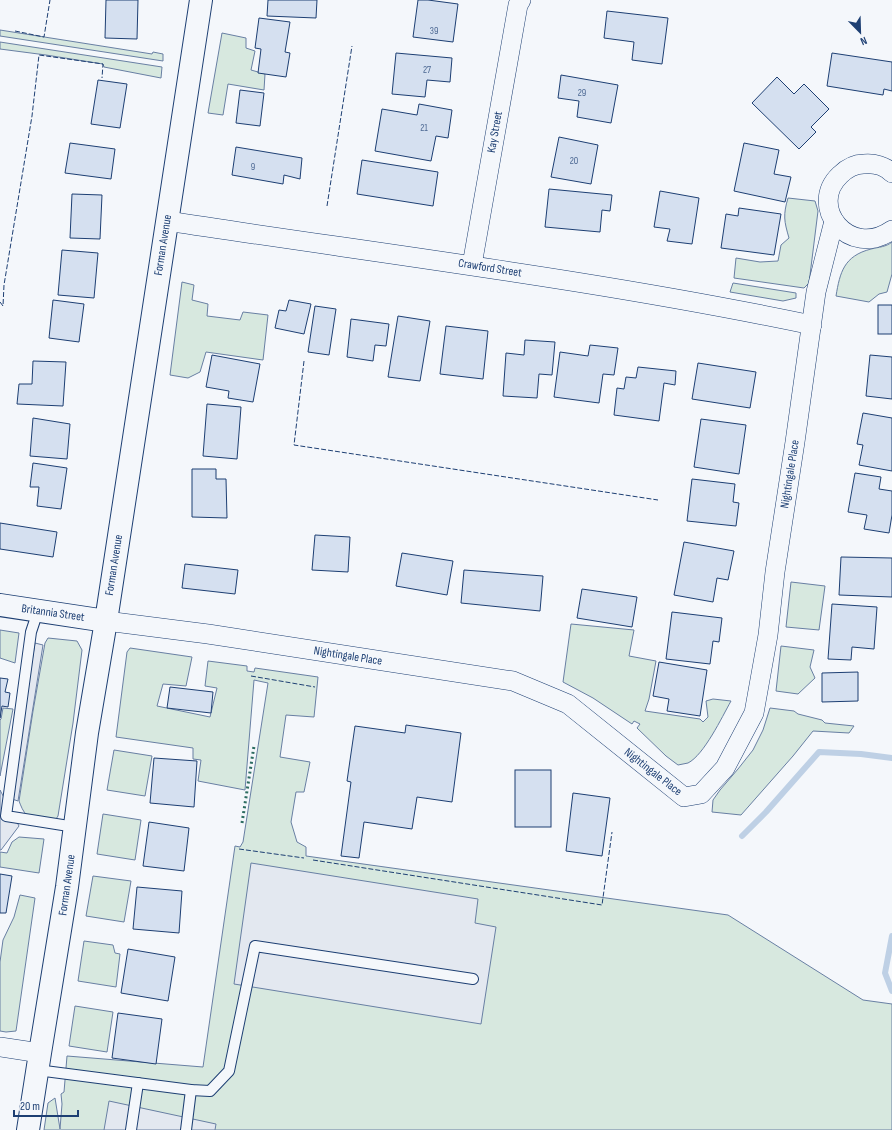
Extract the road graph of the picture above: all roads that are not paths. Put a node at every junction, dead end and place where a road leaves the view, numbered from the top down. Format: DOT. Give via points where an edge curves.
graph roads {
  1 [pos="201,0"];
  2 [pos="521,0"];
  3 [pos="892,173"];
  4 [pos="167,221"];
  5 [pos="834,221"];
  6 [pos="892,230"];
  7 [pos="472,265"];
  8 [pos="812,324"];
  9 [pos="0,605"];
  10 [pos="38,611"];
  11 [pos="106,621"];
  12 [pos="75,827"];
  13 [pos="473,979"];
  14 [pos="0,1047"];
  15 [pos="38,1062"];
  16 [pos="138,1083"];
  17 [pos="192,1090"];
  18 [pos="28,1130"];
  19 [pos="131,1130"];
  20 [pos="186,1130"];
  1 -- 4 [label="street, Forman Avenue"];
  2 -- 7 [label="street, Kay Street" via="518,5"];
  3 -- 5 [label="street" via="878,164 871,163 858,164 846,169 835,180 829,192 828,205"];
  4 -- 7 [label="street, Crawford Street"];
  4 -- 11 [label="street, Forman Avenue"];
  5 -- 6 [label="street" via="854,238 870,239 883,236"];
  5 -- 8 [label="street, Nightingale Place" via="816,292"];
  7 -- 8 [label="street, Crawford Street" via="710,304"];
  8 -- 11 [label="street, Nightingale Place" via="768,635 754,713 726,768 701,794 684,797 568,704 513,681 208,634"];
  9 -- 10 [label="street, Britannia Street"];
  10 -- 11 [label="street, Britannia Street"];
  10 -- 12 [label="lane" via="31,632 6,816"];
  11 -- 12 [label="street, Forman Avenue" via="87,733"];
  12 -- 15 [label="street, Forman Avenue" via="61,929"];
  13 -- 17 [label="lane" via="255,946 229,1070 210,1091"];
  14 -- 15 [label="street"];
  15 -- 16 [label="lane"];
  15 -- 18 [label="street, Forman Avenue"];
  16 -- 17 [label="lane"];
  16 -- 19 [label="lane"];
  17 -- 20 [label="lane"];
}
